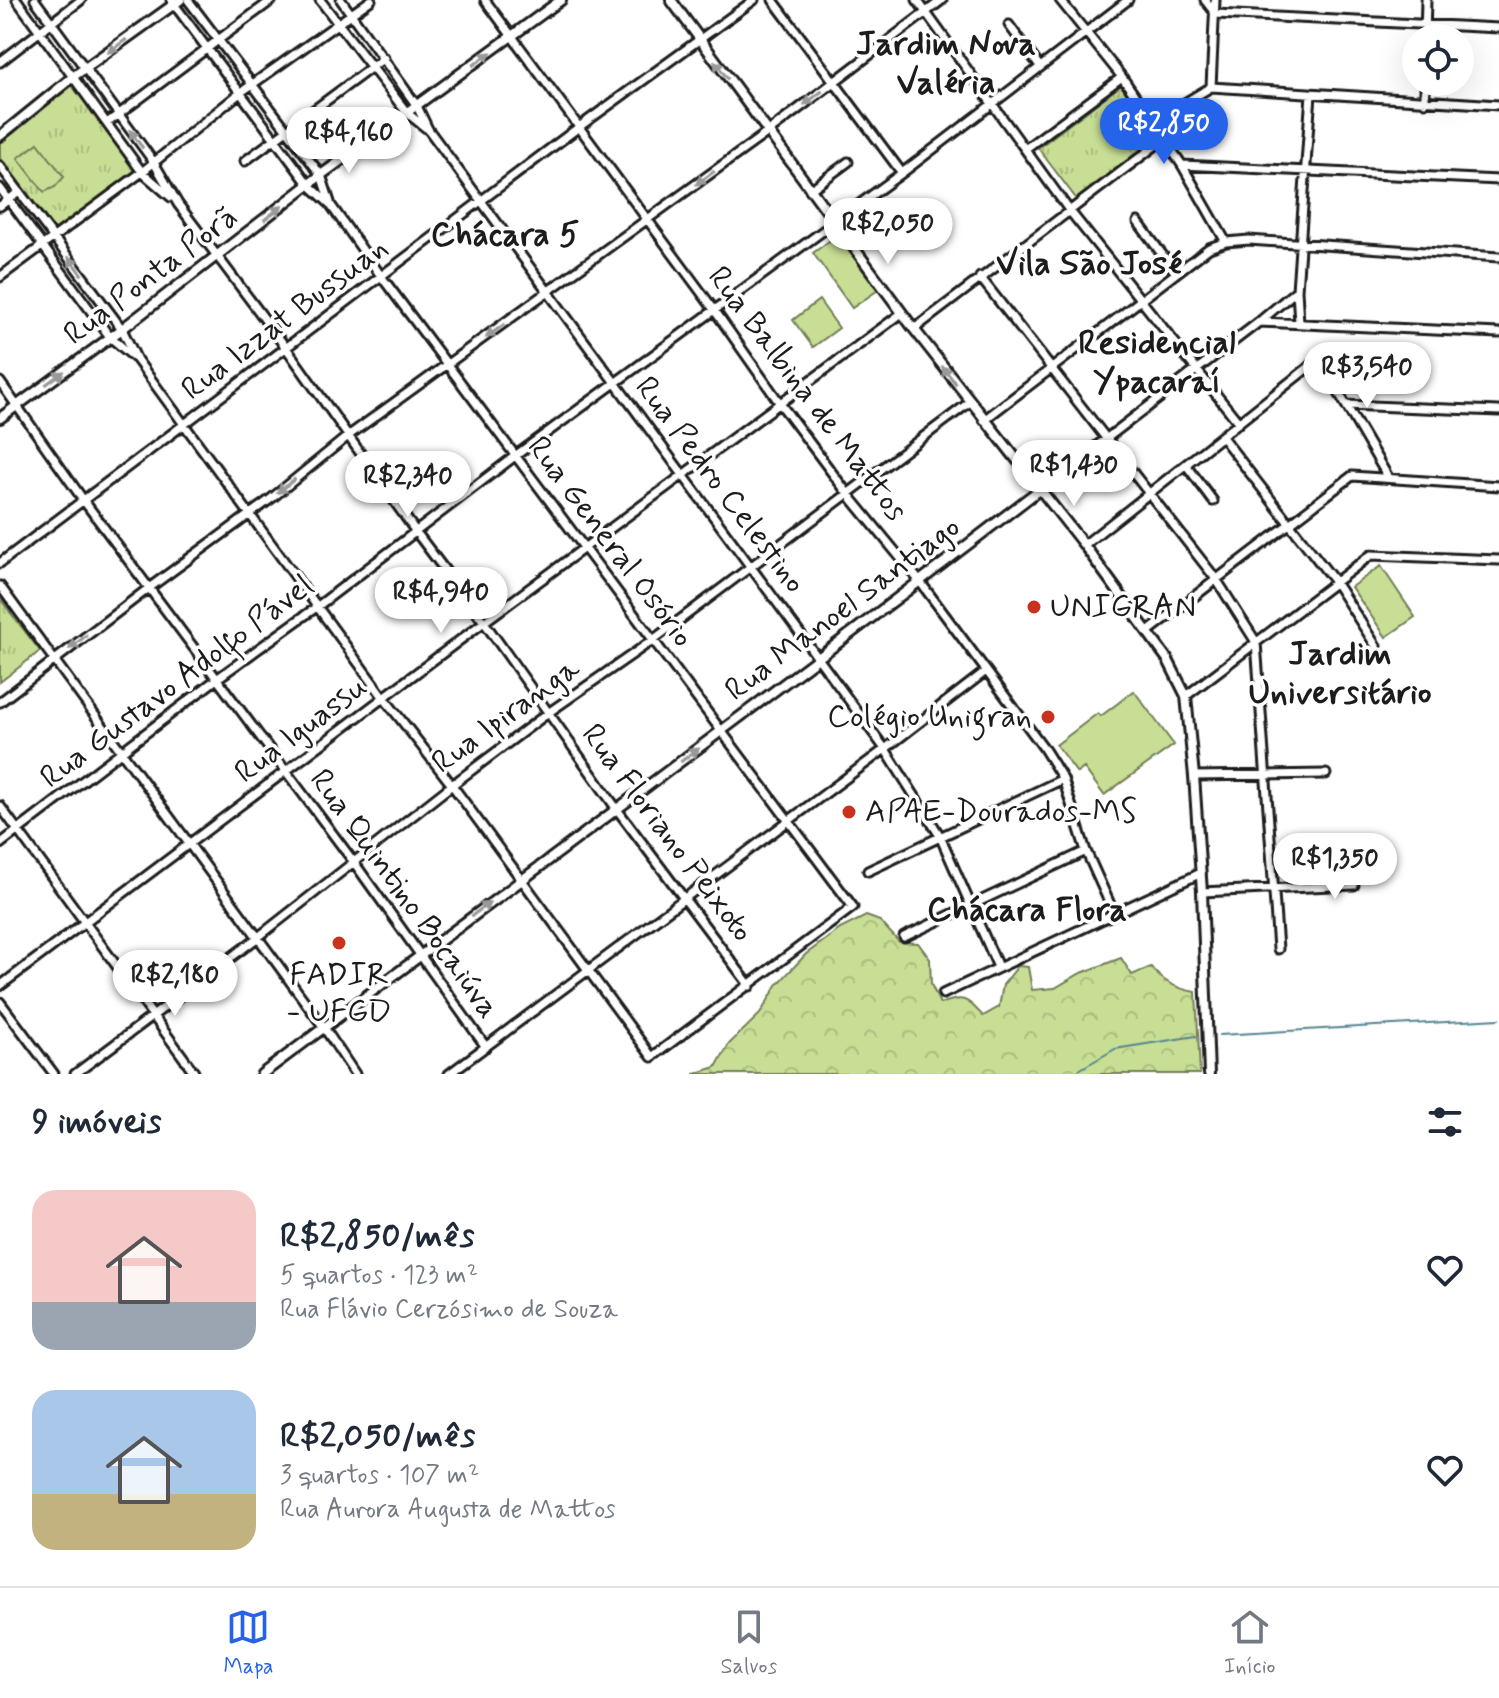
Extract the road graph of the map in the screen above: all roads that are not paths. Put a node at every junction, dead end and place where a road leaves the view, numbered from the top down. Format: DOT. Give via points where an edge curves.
graph roads {
  1 [pos="17,0"];
  2 [pos="35,0"];
  3 [pos="81,0"];
  4 [pos="188,0"];
  5 [pos="272,0"];
  6 [pos="320,0"];
  7 [pos="341,0"];
  8 [pos="371,0"];
  9 [pos="485,0"];
  10 [pos="561,0"];
  11 [pos="671,0"];
  12 [pos="754,0"];
  13 [pos="773,0"];
  14 [pos="917,0"];
  15 [pos="942,0"];
  16 [pos="1060,0"];
  17 [pos="1128,0"];
  18 [pos="1205,0"];
  19 [pos="1215,0"];
  20 [pos="1426,0"];
  21 [pos="175,2"];
  22 [pos="926,12"];
  23 [pos="1216,14"];
  24 [pos="352,15"];
  25 [pos="52,21"];
  26 [pos="339,24"];
  27 [pos="1406,24"];
  28 [pos="1425,24"];
  29 [pos="1009,25"];
  30 [pos="1474,27"];
  31 [pos="1499,28"];
  32 [pos="41,29"];
  33 [pos="1084,32"];
  34 [pos="512,37"];
  35 [pos="699,39"];
  36 [pos="218,40"];
  37 [pos="207,49"];
  38 [pos="384,58"];
  39 [pos="0,62"];
  40 [pos="1040,67"];
  41 [pos="370,68"];
  42 [pos="84,69"];
  43 [pos="74,76"];
  44 [pos="1122,77"];
  45 [pos="834,82"];
  46 [pos="251,85"];
  47 [pos="1211,87"];
  48 [pos="240,93"];
  49 [pos="1311,94"];
  50 [pos="1425,96"];
  51 [pos="1425,102"];
  52 [pos="992,103"];
  53 [pos="1499,105"];
  54 [pos="417,106"];
  55 [pos="407,113"];
  56 [pos="118,115"];
  57 [pos="1153,122"];
  58 [pos="107,123"];
  59 [pos="579,127"];
  60 [pos="286,129"];
  61 [pos="428,129"];
  62 [pos="768,132"];
  63 [pos="0,136"];
  64 [pos="275,138"];
  65 [pos="1164,139"];
  66 [pos="1025,149"];
  67 [pos="153,161"];
  68 [pos="245,161"];
  69 [pos="848,162"];
  70 [pos="1182,165"];
  71 [pos="0,166"];
  72 [pos="1307,171"];
  73 [pos="142,172"];
  74 [pos="902,173"];
  75 [pos="321,175"];
  76 [pos="1499,180"];
  77 [pos="309,185"];
  78 [pos="0,188"];
  79 [pos="810,190"];
  80 [pos="19,192"];
  81 [pos="9,200"];
  82 [pos="481,200"];
  83 [pos="178,204"];
  84 [pos="330,204"];
  85 [pos="0,206"];
  86 [pos="1069,210"];
  87 [pos="648,220"];
  88 [pos="836,221"];
  89 [pos="1138,222"];
  90 [pos="53,237"];
  91 [pos="1226,242"];
  92 [pos="1302,244"];
  93 [pos="42,246"];
  94 [pos="217,257"];
  95 [pos="1499,257"];
  96 [pos="1176,273"];
  97 [pos="381,276"];
  98 [pos="0,277"];
  99 [pos="980,277"];
  100 [pos="1297,290"];
  101 [pos="548,293"];
  102 [pos="1141,302"];
  103 [pos="715,311"];
  104 [pos="902,313"];
  105 [pos="1259,322"];
  106 [pos="1299,323"];
  107 [pos="122,329"];
  108 [pos="914,329"];
  109 [pos="1499,333"];
  110 [pos="110,337"];
  111 [pos="287,349"];
  112 [pos="137,360"];
  113 [pos="448,366"];
  114 [pos="1053,369"];
  115 [pos="1197,369"];
  116 [pos="0,382"];
  117 [pos="614,383"];
  118 [pos="779,402"];
  119 [pos="970,402"];
  120 [pos="17,405"];
  121 [pos="1346,405"];
  122 [pos="1499,411"];
  123 [pos="0,418"];
  124 [pos="984,420"];
  125 [pos="1239,423"];
  126 [pos="185,426"];
  127 [pos="348,436"];
  128 [pos="1222,437"];
  129 [pos="1106,439"];
  130 [pos="515,456"];
  131 [pos="1187,466"];
  132 [pos="681,475"];
  133 [pos="1388,477"];
  134 [pos="1499,486"];
  135 [pos="1039,490"];
  136 [pos="848,494"];
  137 [pos="1150,494"];
  138 [pos="84,501"];
  139 [pos="1213,501"];
  140 [pos="250,514"];
  141 [pos="1291,524"];
  142 [pos="416,532"];
  143 [pos="1084,545"];
  144 [pos="584,547"];
  145 [pos="1499,560"];
  146 [pos="0,563"];
  147 [pos="750,567"];
  148 [pos="1216,579"];
  149 [pos="1335,582"];
  150 [pos="921,583"];
  151 [pos="0,586"];
  152 [pos="149,588"];
  153 [pos="318,606"];
  154 [pos="484,622"];
  155 [pos="1149,631"];
  156 [pos="653,640"];
  157 [pos="1256,642"];
  158 [pos="1376,646"];
  159 [pos="819,657"];
  160 [pos="55,660"];
  161 [pos="986,671"];
  162 [pos="218,678"];
  163 [pos="1186,696"];
  164 [pos="384,698"];
  165 [pos="0,702"];
  166 [pos="548,713"];
  167 [pos="721,731"];
  168 [pos="885,749"];
  169 [pos="122,752"];
  170 [pos="285,771"];
  171 [pos="1265,773"];
  172 [pos="1326,774"];
  173 [pos="1194,776"];
  174 [pos="1063,779"];
  175 [pos="452,785"];
  176 [pos="0,806"];
  177 [pos="616,808"];
  178 [pos="789,821"];
  179 [pos="18,831"];
  180 [pos="940,836"];
  181 [pos="0,844"];
  182 [pos="190,845"];
  183 [pos="1086,851"];
  184 [pos="353,861"];
  185 [pos="868,871"];
  186 [pos="1201,873"];
  187 [pos="519,879"];
  188 [pos="1354,885"];
  189 [pos="1274,889"];
  190 [pos="1202,892"];
  191 [pos="685,898"];
  192 [pos="970,907"];
  193 [pos="1114,913"];
  194 [pos="86,924"];
  195 [pos="904,937"];
  196 [pos="257,938"];
  197 [pos="1278,949"];
  198 [pos="421,955"];
  199 [pos="998,967"];
  200 [pos="589,970"];
  201 [pos="0,986"];
  202 [pos="750,986"];
  203 [pos="943,994"];
  204 [pos="0,1002"];
  205 [pos="154,1015"];
  206 [pos="323,1028"];
  207 [pos="486,1047"];
  208 [pos="194,1072"];
  209 [pos="54,1074"];
  210 [pos="75,1074"];
  211 [pos="262,1074"];
  212 [pos="355,1074"];
  213 [pos="449,1074"];
  214 [pos="1209,1074"];
  1 -- 32 [label="street, Rua Floriano Peixoto"];
  2 -- 25 [label="street, Rua Floriano Peixoto"];
  3 -- 25 [label="street"];
  4 -- 36 [label="street, Rua General Osório"];
  5 -- 36 [label="street"];
  6 -- 26 [label="street, Rua Pedro Celestino"];
  7 -- 24 [label="street, Rua Pedro Celestino"];
  8 -- 24 [label="street"];
  9 -- 34 [label="street, Rua Balbina de Mattos"];
  10 -- 34 [label="street, Rua Ponta Porã"];
  11 -- 35 [label="street"];
  12 -- 35 [label="street, Rua Izzat Bussuan"];
  13 -- 45 [label="street"];
  14 -- 22 [label="street"];
  15 -- 22 [label="street"];
  16 -- 33 [label="street"];
  17 -- 33 [label="street, Rua Gustavo Adolfo Pável"];
  18 -- 23 [label="street"];
  19 -- 23 [label="street"];
  20 -- 28 [label="street"];
  21 -- 37 [label="street, Rua General Osório"];
  21 -- 42 [label="street, one-way"];
  22 -- 45 [label="street"];
  22 -- 52 [label="street"];
  23 -- 27 [label="street"];
  23 -- 47 [label="street"];
  24 -- 26 [label="street"];
  24 -- 38 [label="street, Rua Pedro Celestino"];
  25 -- 32 [label="street"];
  25 -- 42 [label="street, Rua Floriano Peixoto"];
  26 -- 41 [label="street, Rua Pedro Celestino"];
  26 -- 46 [label="street"];
  29 -- 40 [label="street"];
  30 -- 31 [label="street"];
  32 -- 39 [label="street"];
  32 -- 43 [label="street, Rua Floriano Peixoto"];
  33 -- 40 [label="street, Rua Gustavo Adolfo Pável"];
  33 -- 44 [label="street"];
  54 -- 34 [label="street, Rua Ponta Porã, one-way"];
  34 -- 59 [label="street, Rua Balbina de Mattos"];
  35 -- 59 [label="street, Rua Izzat Bussuan"];
  62 -- 35 [label="street, one-way"];
  36 -- 37 [label="street"];
  36 -- 46 [label="street, Rua General Osório"];
  37 -- 48 [label="street, Rua General Osório"];
  37 -- 56 [label="street"];
  38 -- 41 [label="street"];
  38 -- 54 [label="street, Rua Pedro Celestino"];
  40 -- 52 [label="street, Rua Gustavo Adolfo Pável"];
  41 -- 55 [label="street, Rua Pedro Celestino"];
  41 -- 60 [label="street"];
  42 -- 43 [label="street"];
  42 -- 56 [label="street, Rua Floriano Peixoto"];
  43 -- 58 [label="street, Rua Floriano Peixoto"];
  43 -- 63 [label="street"];
  44 -- 57 [label="street"];
  44 -- 66 [label="street"];
  45 -- 62 [label="street, one-way"];
  45 -- 74 [label="street"];
  46 -- 48 [label="street"];
  46 -- 60 [label="street, Rua General Osório"];
  47 -- 49 [label="street"];
  47 -- 57 [label="street"];
  48 -- 64 [label="street, Rua General Osório"];
  48 -- 67 [label="street"];
  49 -- 51 [label="street"];
  49 -- 72 [label="street"];
  50 -- 51 [label="street"];
  51 -- 53 [label="street"];
  52 -- 66 [label="street"];
  52 -- 74 [label="street, Rua Gustavo Adolfo Pável"];
  54 -- 55 [label="street, Rua Ponta Porã"];
  54 -- 61 [label="street, Rua Pedro Celestino"];
  55 -- 61 [label="street, Rua Pedro Celestino"];
  55 -- 75 [label="street, Rua Ponta Porã"];
  56 -- 58 [label="street"];
  67 -- 56 [label="street, Rua Floriano Peixoto, one-way"];
  57 -- 65 [label="street"];
  58 -- 73 [label="street, Rua Floriano Peixoto"];
  59 -- 82 [label="street, Rua Izzat Bussuan"];
  59 -- 87 [label="street, Rua Balbina de Mattos"];
  60 -- 64 [label="street"];
  60 -- 75 [label="street, Rua General Osório"];
  61 -- 82 [label="street, Rua Pedro Celestino"];
  62 -- 79 [label="street"];
  62 -- 87 [label="street, one-way"];
  64 -- 68 [label="street"];
  64 -- 77 [label="street, Rua General Osório"];
  65 -- 70 [label="street"];
  65 -- 86 [label="street"];
  66 -- 86 [label="street"];
  67 -- 73 [label="street"];
  67 -- 83 [label="street, Rua Floriano Peixoto"];
  69 -- 79 [label="street"];
  70 -- 72 [label="street"];
  70 -- 91 [label="street"];
  71 -- 80 [label="street"];
  72 -- 76 [label="street"];
  72 -- 92 [label="street"];
  73 -- 83 [label="street, Rua Floriano Peixoto"];
  73 -- 90 [label="street"];
  74 -- 88 [label="street, Rua Gustavo Adolfo Pável"];
  75 -- 77 [label="street, Rua Ponta Porã"];
  75 -- 84 [label="street, Rua General Osório"];
  77 -- 84 [label="street, Rua General Osório"];
  94 -- 77 [label="street, Rua Ponta Porã, one-way"];
  78 -- 81 [label="street"];
  79 -- 88 [label="street"];
  80 -- 81 [label="street"];
  80 -- 90 [label="street"];
  81 -- 85 [label="street"];
  81 -- 93 [label="street"];
  82 -- 97 [label="street, Rua Izzat Bussuan"];
  82 -- 101 [label="street, Rua Pedro Celestino"];
  83 -- 94 [label="street, Rua Floriano Peixoto"];
  84 -- 97 [label="street, Rua General Osório"];
  86 -- 99 [label="street"];
  86 -- 102 [label="street"];
  87 -- 101 [label="street"];
  87 -- 103 [label="street, Rua Balbina de Mattos"];
  88 -- 103 [label="street, Rua Gustavo Adolfo Pável"];
  88 -- 104 [label="street"];
  89 -- 96 [label="street"];
  90 -- 93 [label="street"];
  107 -- 90 [label="street, one-way"];
  91 -- 92 [label="street"];
  91 -- 96 [label="street"];
  92 -- 95 [label="street"];
  92 -- 100 [label="street"];
  93 -- 98 [label="street"];
  93 -- 110 [label="street"];
  94 -- 107 [label="street, Rua Ponta Porã"];
  94 -- 111 [label="street, Rua Floriano Peixoto"];
  96 -- 102 [label="street"];
  97 -- 111 [label="street, Rua Izzat Bussuan"];
  97 -- 113 [label="street, Rua General Osório"];
  99 -- 108 [label="street"];
  99 -- 114 [label="street"];
  100 -- 105 [label="street, Rua Manoel Santiago"];
  100 -- 106 [label="street"];
  101 -- 113 [label="street, one-way"];
  101 -- 117 [label="street, Rua Pedro Celestino"];
  102 -- 114 [label="street"];
  102 -- 115 [label="street"];
  103 -- 117 [label="street, Rua Gustavo Adolfo Pável"];
  103 -- 118 [label="street, Rua Balbina de Mattos"];
  104 -- 108 [label="street"];
  104 -- 118 [label="street, Rua Iguassu"];
  105 -- 106 [label="street"];
  105 -- 115 [label="street, Rua Manoel Santiago"];
  106 -- 109 [label="street"];
  107 -- 110 [label="street, Rua Ponta Porã"];
  107 -- 112 [label="street"];
  119 -- 108 [label="street, one-way"];
  110 -- 112 [label="street"];
  120 -- 110 [label="street, Rua Ponta Porã, one-way"];
  111 -- 126 [label="street, Rua Izzat Bussuan"];
  111 -- 127 [label="street, Rua Floriano Peixoto"];
  112 -- 126 [label="street"];
  113 -- 127 [label="street"];
  113 -- 130 [label="street, Rua General Osório"];
  114 -- 124 [label="street"];
  114 -- 129 [label="street"];
  115 -- 125 [label="street"];
  115 -- 129 [label="street, Rua Manoel Santiago"];
  116 -- 120 [label="street, Rua Quintino Bocaiúva"];
  117 -- 130 [label="street, Rua Gustavo Adolfo Pável"];
  117 -- 132 [label="street, Rua Pedro Celestino"];
  118 -- 132 [label="street, Rua Iguassu"];
  118 -- 136 [label="street, Rua Balbina de Mattos"];
  119 -- 124 [label="street"];
  119 -- 136 [label="street, Rua Ipiranga"];
  120 -- 123 [label="street, Rua Ponta Porã"];
  120 -- 138 [label="street, Rua Quintino Bocaiúva"];
  121 -- 122 [label="street"];
  121 -- 125 [label="street" via="1319,359"];
  121 -- 133 [label="street"];
  124 -- 135 [label="street"];
  125 -- 128 [label="street"];
  126 -- 138 [label="street, Rua Izzat Bussuan"];
  126 -- 140 [label="street"];
  127 -- 140 [label="street, one-way"];
  127 -- 142 [label="street, Rua Floriano Peixoto"];
  128 -- 131 [label="street"];
  128 -- 141 [label="street"];
  129 -- 135 [label="street, Rua Manoel Santiago"];
  129 -- 137 [label="street"];
  130 -- 142 [label="street, Rua Gustavo Adolfo Pável"];
  130 -- 144 [label="street, Rua General Osório"];
  131 -- 137 [label="street"];
  131 -- 139 [label="street"];
  132 -- 144 [label="street, Rua Iguassu"];
  132 -- 147 [label="street, Rua Pedro Celestino"];
  133 -- 134 [label="street"];
  133 -- 141 [label="street" via="1352,476"];
  135 -- 143 [label="street"];
  135 -- 150 [label="street, Rua Manoel Santiago"];
  136 -- 147 [label="street, Rua Ipiranga"];
  136 -- 150 [label="street, Rua Balbina de Mattos"];
  137 -- 143 [label="street"];
  137 -- 148 [label="street"];
  138 -- 146 [label="street, Rua Izzat Bussuan"];
  138 -- 152 [label="street, Rua Quintino Bocaiúva"];
  140 -- 152 [label="street"];
  140 -- 153 [label="street"];
  141 -- 148 [label="street"];
  141 -- 149 [label="street"];
  142 -- 153 [label="street, Rua Gustavo Adolfo Pável"];
  142 -- 154 [label="street, Rua Floriano Peixoto"];
  143 -- 155 [label="street"];
  144 -- 154 [label="street, Rua Iguassu"];
  144 -- 156 [label="street, Rua General Osório"];
  145 -- 149 [label="street" via="1371,555"];
  147 -- 156 [label="street, Rua Ipiranga"];
  147 -- 159 [label="street, Rua Pedro Celestino"];
  148 -- 155 [label="street"];
  148 -- 157 [label="street"];
  149 -- 157 [label="street"];
  149 -- 158 [label="street"];
  150 -- 159 [label="street, Rua Manoel Santiago"];
  150 -- 161 [label="street, Rua Balbina de Mattos"];
  151 -- 160 [label="street"];
  152 -- 160 [label="street, one-way"];
  152 -- 162 [label="street, Rua Quintino Bocaiúva"];
  153 -- 162 [label="street, Rua Gustavo Adolfo Pável"];
  153 -- 164 [label="street"];
  154 -- 164 [label="street, Rua Iguassu"];
  154 -- 166 [label="street, Rua Floriano Peixoto"];
  155 -- 163 [label="street"];
  156 -- 166 [label="street, Rua Ipiranga"];
  156 -- 167 [label="street, Rua General Osório"];
  157 -- 163 [label="street"];
  157 -- 171 [label="street"];
  159 -- 167 [label="street, Rua Manoel Santiago"];
  159 -- 168 [label="street, Rua Pedro Celestino"];
  160 -- 165 [label="street"];
  160 -- 169 [label="street"];
  161 -- 168 [label="street"];
  161 -- 174 [label="street, Rua Balbina de Mattos"];
  162 -- 169 [label="street, Rua Gustavo Adolfo Pável"];
  162 -- 170 [label="street, Rua Quintino Bocaiúva"];
  163 -- 173 [label="street"];
  164 -- 170 [label="street, Rua Iguassu"];
  164 -- 175 [label="street"];
  166 -- 175 [label="street, Rua Ipiranga"];
  166 -- 177 [label="street, Rua Floriano Peixoto"];
  177 -- 167 [label="street, Rua Manoel Santiago, one-way"];
  167 -- 178 [label="street, Rua General Osório"];
  168 -- 178 [label="street"];
  168 -- 180 [label="street, Rua Pedro Celestino"];
  169 -- 179 [label="street, Rua Gustavo Adolfo Pável"];
  169 -- 182 [label="street"];
  170 -- 182 [label="street, Rua Iguassu"];
  170 -- 184 [label="street, Rua Quintino Bocaiúva"];
  171 -- 172 [label="street"];
  171 -- 173 [label="street"];
  171 -- 189 [label="street"];
  173 -- 186 [label="street"];
  174 -- 180 [label="street"];
  174 -- 183 [label="street, Rua Balbina de Mattos"];
  175 -- 184 [label="street, Rua Ipiranga"];
  175 -- 187 [label="street"];
  176 -- 179 [label="street"];
  177 -- 187 [label="street, Rua Manoel Santiago"];
  177 -- 191 [label="street, Rua Floriano Peixoto"];
  178 -- 191 [label="street"];
  178 -- 202 [label="street, Rua General Osório" via="853,907"];
  179 -- 181 [label="street, Rua Gustavo Adolfo Pável"];
  179 -- 194 [label="street"];
  180 -- 185 [label="street"];
  180 -- 192 [label="street, Rua Pedro Celestino"];
  182 -- 194 [label="street, Rua Iguassu"];
  182 -- 196 [label="street"];
  183 -- 192 [label="street"];
  183 -- 193 [label="street, Rua Balbina de Mattos"];
  184 -- 196 [label="street, Rua Ipiranga"];
  184 -- 198 [label="street, Rua Quintino Bocaiúva"];
  186 -- 190 [label="street"];
  186 -- 193 [label="street"];
  198 -- 187 [label="street, Rua Manoel Santiago, one-way"];
  187 -- 200 [label="street"];
  188 -- 189 [label="street"];
  189 -- 190 [label="street"];
  189 -- 197 [label="street"];
  190 -- 214 [label="street"];
  191 -- 200 [label="street"];
  191 -- 202 [label="street, Rua Floriano Peixoto"];
  192 -- 195 [label="street"];
  192 -- 199 [label="street, Rua Pedro Celestino"];
  193 -- 199 [label="street"];
  194 -- 201 [label="street, Rua Iguassu"];
  194 -- 205 [label="street"];
  196 -- 205 [label="street, Rua Ipiranga"];
  196 -- 206 [label="street"];
  198 -- 206 [label="street, Rua Manoel Santiago"];
  198 -- 207 [label="street, Rua Quintino Bocaiúva"];
  199 -- 203 [label="street"];
  200 -- 202 [label="street" via="652,1057"];
  200 -- 207 [label="street"];
  204 -- 209 [label="street"];
  205 -- 208 [label="street"];
  205 -- 210 [label="street, Rua Ipiranga"];
  206 -- 211 [label="street, Rua Manoel Santiago"];
  206 -- 212 [label="street"];
  207 -- 213 [label="street"];
}
